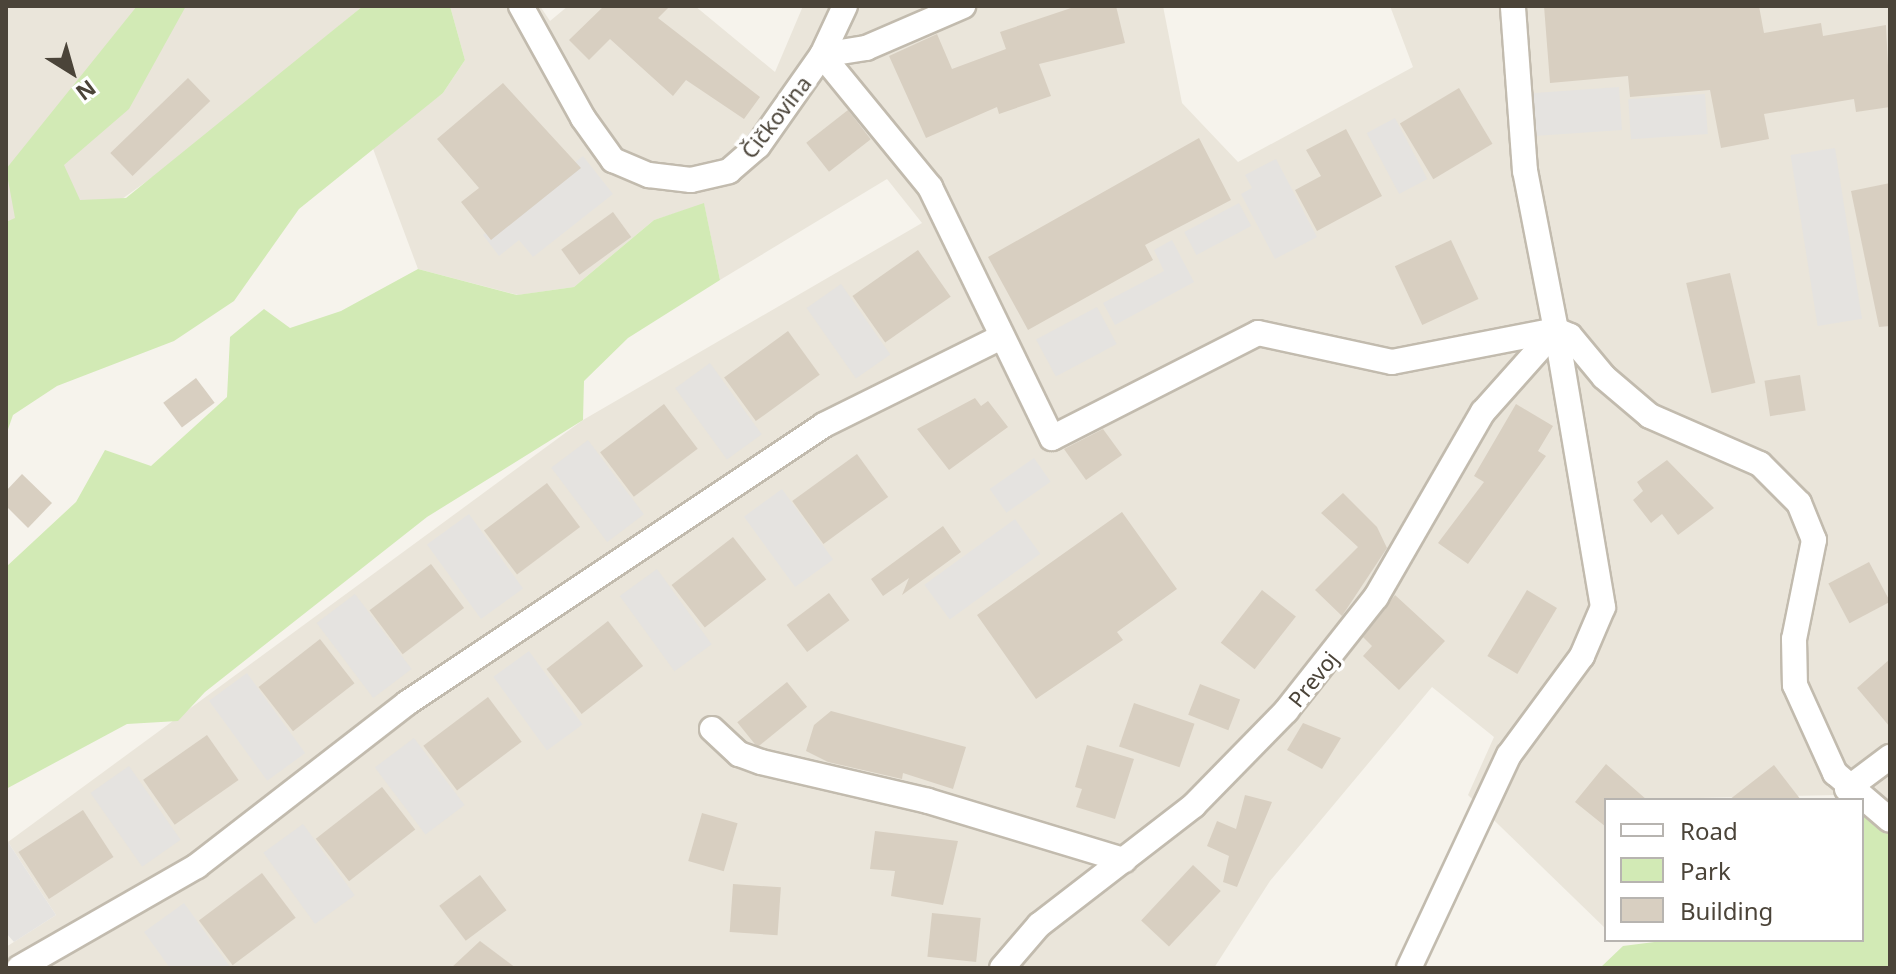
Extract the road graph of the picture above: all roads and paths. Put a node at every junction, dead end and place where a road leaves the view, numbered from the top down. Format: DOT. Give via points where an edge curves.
graph roads {
  1 [pos="521,6"];
  2 [pos="845,6"];
  3 [pos="963,6"];
  4 [pos="1513,6"];
  5 [pos="822,55"];
  6 [pos="1556,330"];
  7 [pos="999,338"];
  8 [pos="712,729"];
  9 [pos="1890,757"];
  10 [pos="1847,789"];
  11 [pos="1859,798"];
  12 [pos="1864,801"];
  13 [pos="1890,820"];
  14 [pos="1124,860"];
  15 [pos="19,968"];
  16 [pos="1002,968"];
  17 [pos="1409,968"];
  1 -- 5 [label="street, Čičkovina" via="583,118 613,160 668,179 713,177 744,161"];
  2 -- 5 [label="street, Čičkovina"];
  3 -- 5 [label="street" via="866,48"];
  4 -- 6 [label="street" via="1525,171"];
  5 -- 7 [label="street" via="930,187 988,300"];
  6 -- 7 [label="street" via="1392,362 1258,333 1052,438"];
  6 -- 10 [label="street" via="1570,336 1604,377 1650,416 1760,464 1799,503 1814,540 1794,639 1795,685 1822,751"];
  6 -- 14 [label="street, Prevoj" via="1483,412 1376,597 1316,675 1228,773"];
  6 -- 17 [label="street" via="1603,607 1582,656 1509,755"];
  7 -- 15 [label="street" via="824,425 418,695 197,866"];
  8 -- 14 [label="street" via="739,754 761,762 928,801"];
  9 -- 10 [label="street"];
  10 -- 11 [label="street"];
  12 -- 13 [label="street"];
  14 -- 16 [label="street, Prevoj" via="1039,925"];
}
